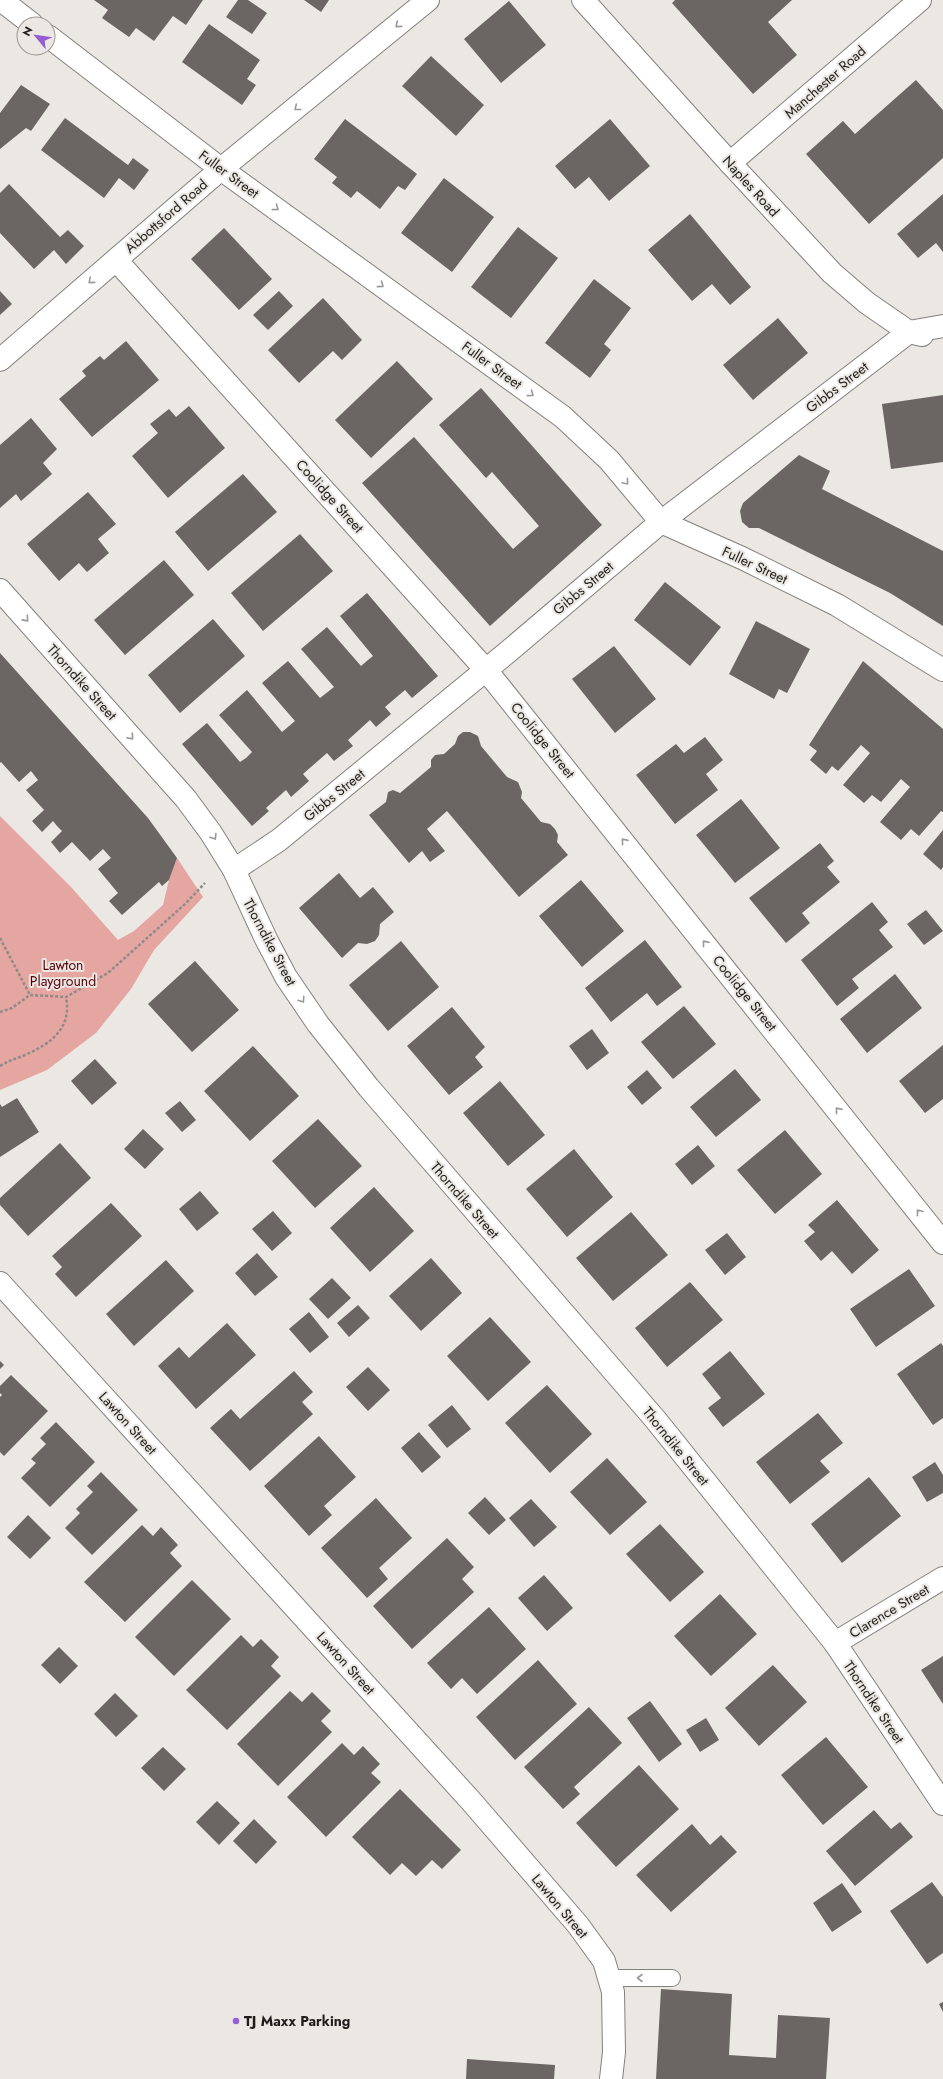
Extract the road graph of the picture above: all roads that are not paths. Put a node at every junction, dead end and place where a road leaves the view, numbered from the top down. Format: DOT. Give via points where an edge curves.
graph roads {
  1 [pos="0,0"];
  2 [pos="428,0"];
  3 [pos="583,0"];
  4 [pos="920,0"];
  5 [pos="21,16"];
  6 [pos="56,42"];
  7 [pos="730,163"];
  8 [pos="221,169"];
  9 [pos="116,260"];
  10 [pos="943,326"];
  11 [pos="909,332"];
  12 [pos="943,340"];
  13 [pos="0,360"];
  14 [pos="660,522"];
  15 [pos="0,590"];
  16 [pos="486,670"];
  17 [pos="943,670"];
  18 [pos="234,870"];
  19 [pos="943,1243"];
  20 [pos="0,1283"];
  21 [pos="943,1578"];
  22 [pos="835,1643"];
  23 [pos="943,1804"];
  24 [pos="609,1978"];
  25 [pos="672,1978"];
  26 [pos="611,2079"];
  1 -- 5 [label="street"];
  2 -- 8 [label="street, Abbottsford Road, one-way"];
  3 -- 7 [label="street, Naples Road"];
  4 -- 7 [label="street, Manchester Road"];
  6 -- 8 [label="street, Fuller Street"];
  7 -- 11 [label="street, Naples Road" via="832,273 867,303"];
  8 -- 9 [label="street, Abbottsford Road"];
  8 -- 14 [label="street, Fuller Street, one-way" via="563,417 609,460"];
  9 -- 13 [label="street, Abbottsford Road, one-way"];
  9 -- 16 [label="street, Coolidge Street"];
  10 -- 11 [label="street, Gibbs Street"];
  11 -- 12 [label="street, Naples Road"];
  11 -- 14 [label="street, Gibbs Street"];
  14 -- 16 [label="street, Gibbs Street"];
  14 -- 17 [label="street, Fuller Street" via="742,558 837,605"];
  15 -- 18 [label="street, Thorndike Street, one-way" via="186,799"];
  16 -- 18 [label="street, Gibbs Street" via="279,840"];
  19 -- 16 [label="street, Coolidge Street, one-way"];
  18 -- 22 [label="street, Thorndike Street, one-way" via="286,977 318,1024 369,1088 655,1419"];
  20 -- 24 [label="street, Lawton Street" via="471,1801 578,1925 604,1962"];
  21 -- 22 [label="street, Clarence Street"];
  22 -- 23 [label="street, Thorndike Street"];
  25 -- 24 [label="lane, one-way"];
  24 -- 26 [label="street, Lawton Street" via="613,1992 614,2052"];
}
